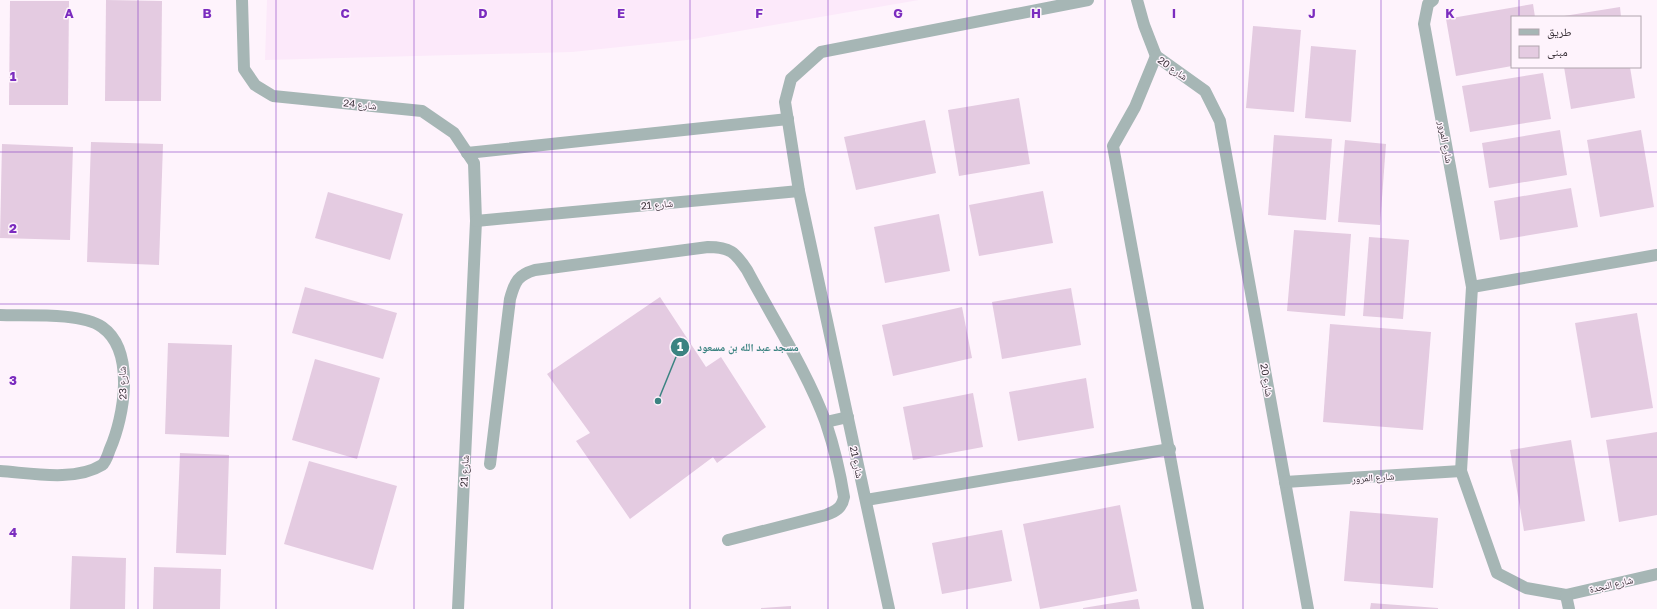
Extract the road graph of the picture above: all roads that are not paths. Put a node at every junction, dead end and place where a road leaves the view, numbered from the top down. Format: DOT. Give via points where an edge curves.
graph roads {
  1 [pos="242,0"];
  2 [pos="1088,0"];
  3 [pos="1137,0"];
  4 [pos="1433,0"];
  5 [pos="1156,56"];
  6 [pos="788,119"];
  7 [pos="467,153"];
  8 [pos="798,191"];
  9 [pos="476,221"];
  10 [pos="1657,255"];
  11 [pos="1472,287"];
  12 [pos="0,315"];
  13 [pos="848,417"];
  14 [pos="826,422"];
  15 [pos="1170,449"];
  16 [pos="490,464"];
  17 [pos="0,471"];
  18 [pos="1461,471"];
  19 [pos="1285,482"];
  20 [pos="866,500"];
  21 [pos="728,540"];
  22 [pos="1657,574"];
  23 [pos="1526,588"];
  24 [pos="1566,595"];
  25 [pos="458,609"];
  26 [pos="889,609"];
  27 [pos="1198,609"];
  28 [pos="1308,609"];
  29 [pos="1569,609"];
  1 -- 7 [label="street, شارع 24" via="244,69 256,85 273,96 422,110 454,133"];
  2 -- 6 [label="street" via="821,52 791,80 785,102"];
  3 -- 5 [label="street"];
  4 -- 11 [label="street, شارع المرور" via="1428,4 1424,24"];
  5 -- 15 [label="street, شارع 20" via="1135,107 1113,146"];
  5 -- 19 [label="street, شارع 20" via="1205,91 1220,121"];
  6 -- 7 [label="street"];
  6 -- 8 [label="street"];
  7 -- 9 [label="street, شارع 24" via="474,163"];
  8 -- 9 [label="street, شارع 21"];
  8 -- 13 [label="street, شارع 21"];
  9 -- 25 [label="street, شارع 21"];
  10 -- 11 [label="street"];
  11 -- 18 [label="street, شارع المرور"];
  12 -- 17 [label="street, شارع 23" via="79,318 102,327 117,343 123,368 124,398 116,436 104,464 89,472 69,475"];
  13 -- 14 [label="street"];
  13 -- 20 [label="street, شارع 21"];
  14 -- 16 [label="street" via="799,365 738,257 730,250 708,247 535,270 518,278 510,299"];
  14 -- 21 [label="street" via="836,454 843,491 839,509 826,515"];
  15 -- 20 [label="street"];
  15 -- 27 [label="street, شارع 20"];
  18 -- 19 [label="street, شارع المرور"];
  18 -- 23 [label="street, شارع المرور" via="1497,573"];
  19 -- 28 [label="street, شارع 20"];
  20 -- 26 [label="street, شارع 21"];
  22 -- 24 [label="street, شارع النجدة"];
  23 -- 24 [label="street, شارع النجدة"];
  24 -- 29 [label="street"];
}
